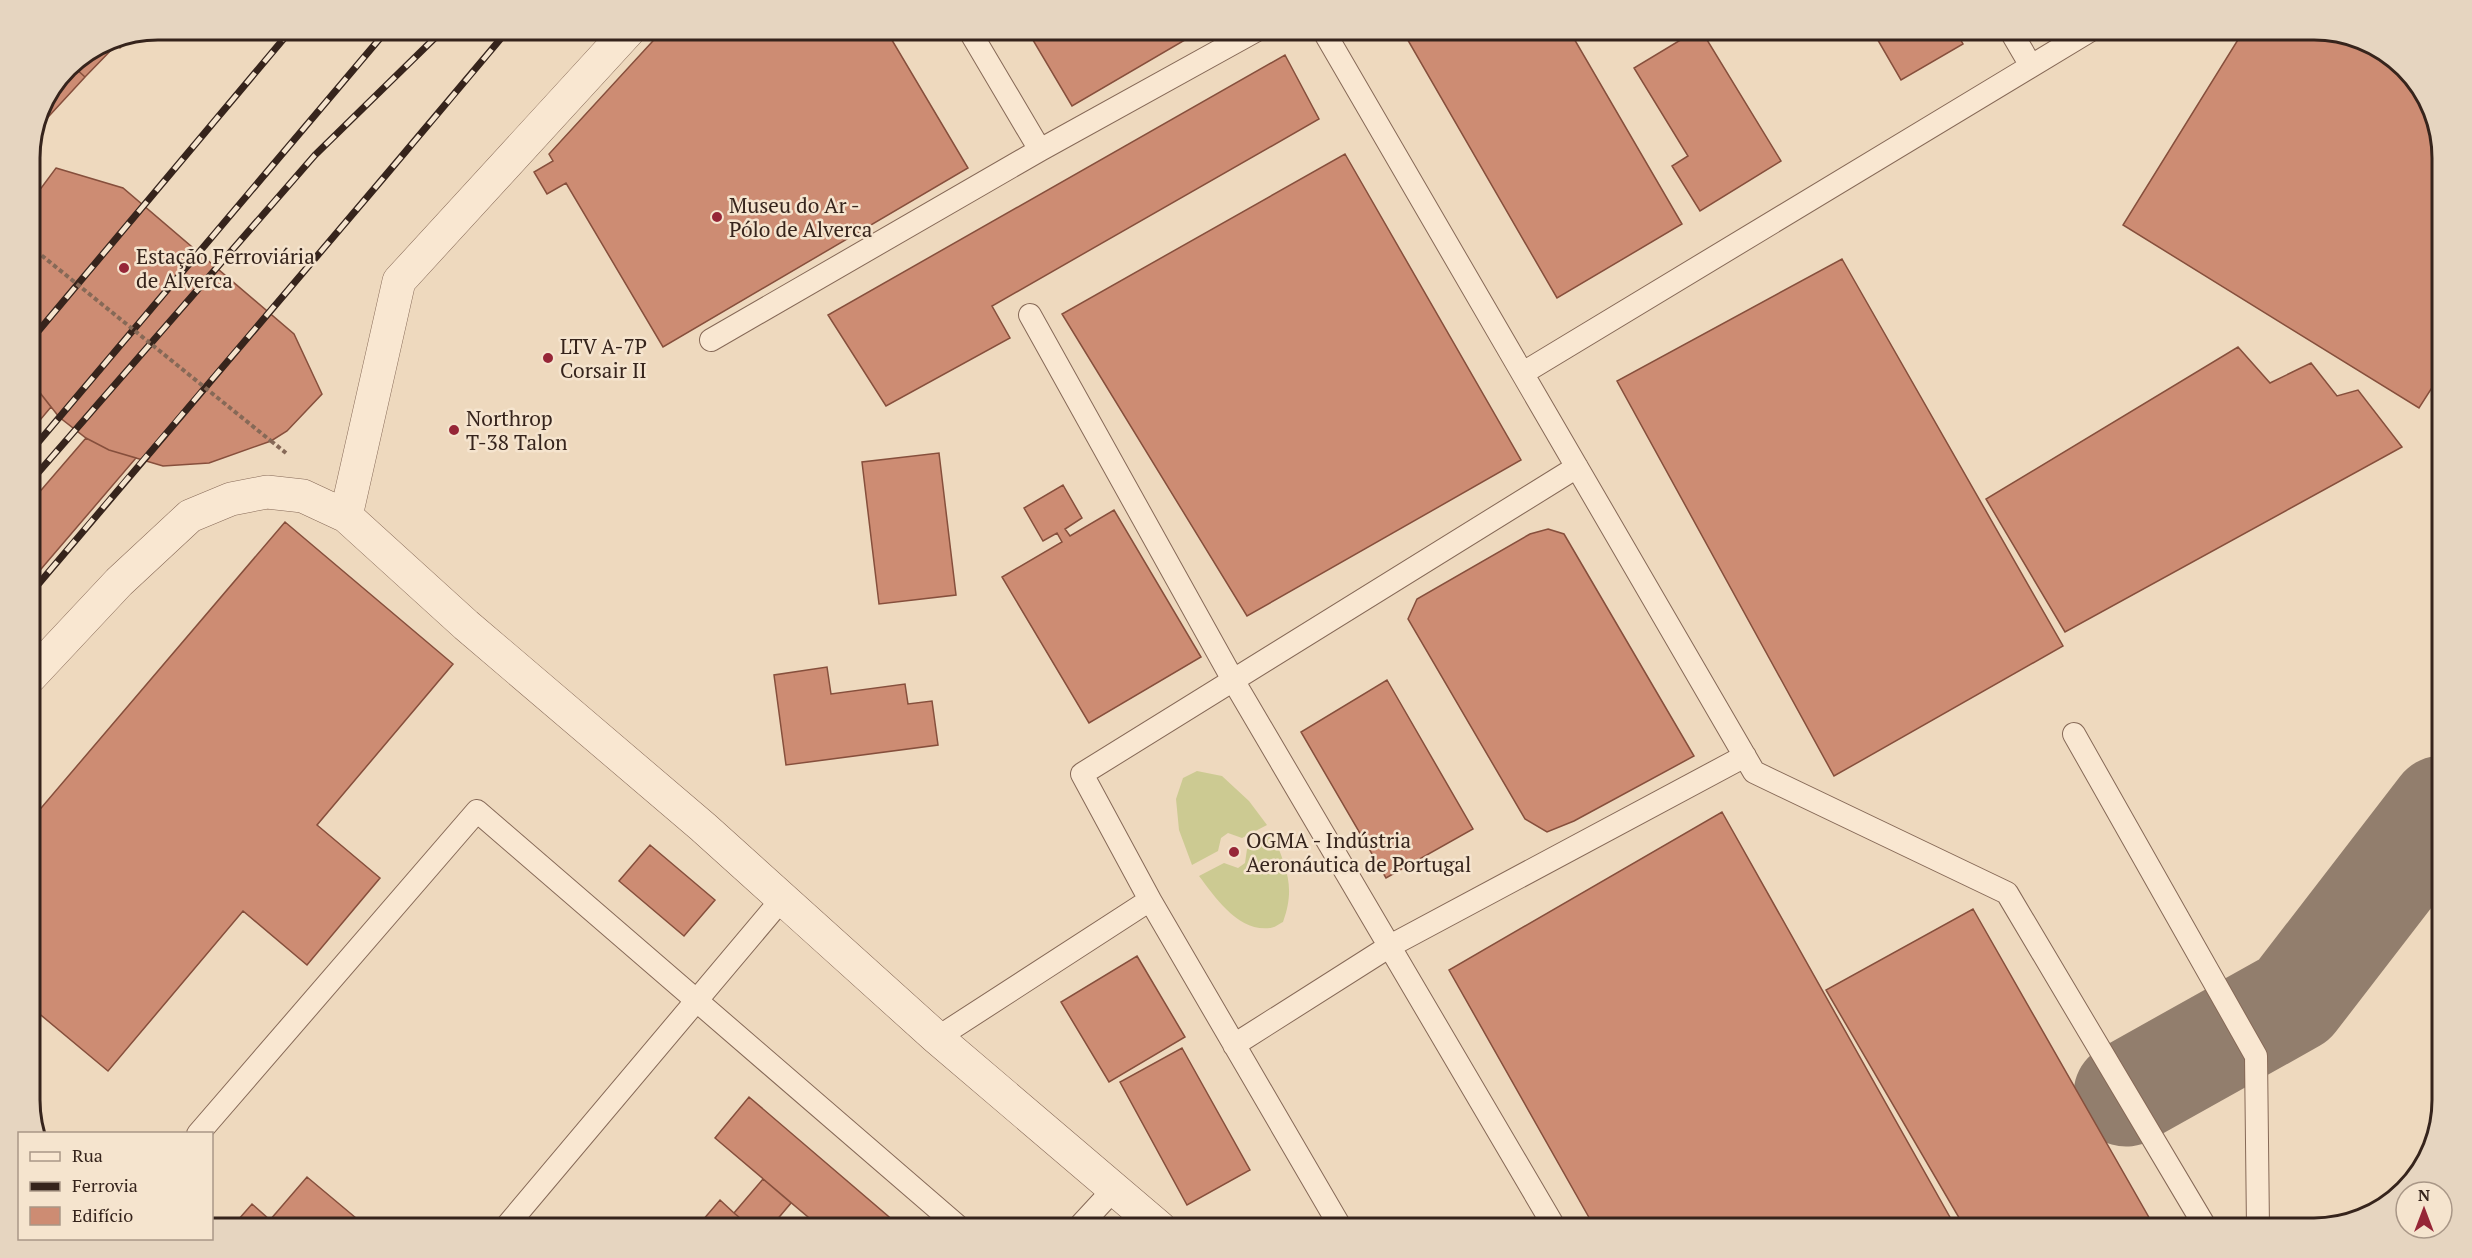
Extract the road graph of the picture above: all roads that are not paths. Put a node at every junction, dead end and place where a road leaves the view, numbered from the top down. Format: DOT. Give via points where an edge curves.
graph roads {
  1 [pos="620,40"];
  2 [pos="975,40"];
  3 [pos="1239,40"];
  4 [pos="1329,40"];
  5 [pos="2016,40"];
  6 [pos="2074,40"];
  7 [pos="2031,66"];
  8 [pos="1040,150"];
  9 [pos="1030,315"];
  10 [pos="711,340"];
  11 [pos="1523,374"];
  12 [pos="1577,467"];
  13 [pos="346,516"];
  14 [pos="41,665"];
  15 [pos="1233,680"];
  16 [pos="2074,734"];
  17 [pos="1745,756"];
  18 [pos="782,898"];
  19 [pos="1150,900"];
  20 [pos="1390,946"];
  21 [pos="698,1001"];
  22 [pos="937,1038"];
  23 [pos="1234,1045"];
  24 [pos="200,1132"];
  25 [pos="1115,1188"];
  26 [pos="514,1218"];
  27 [pos="948,1218"];
  28 [pos="1087,1218"];
  29 [pos="1149,1218"];
  30 [pos="1335,1218"];
  31 [pos="1550,1218"];
  32 [pos="2200,1218"];
  33 [pos="2258,1218"];
  1 -- 13 [label="street" via="399,281"];
  2 -- 8 [label="lane"];
  3 -- 8 [label="lane"];
  4 -- 11 [label="lane"];
  5 -- 7 [label="lane"];
  6 -- 7 [label="lane"];
  7 -- 11 [label="lane"];
  8 -- 10 [label="lane"];
  9 -- 15 [label="lane"];
  11 -- 12 [label="lane"];
  12 -- 15 [label="lane"];
  12 -- 17 [label="lane"];
  13 -- 14 [label="street" via="303,496 267,492 231,499 190,516"];
  13 -- 18 [label="street"];
  15 -- 19 [label="lane" via="1082,774"];
  15 -- 20 [label="lane"];
  16 -- 33 [label="lane" via="2256,1056"];
  17 -- 20 [label="lane"];
  17 -- 32 [label="lane" via="1754,772 2007,893"];
  18 -- 21 [label="lane"];
  18 -- 22 [label="street"];
  19 -- 22 [label="lane"];
  19 -- 23 [label="lane"];
  20 -- 23 [label="lane"];
  20 -- 31 [label="lane"];
  21 -- 24 [label="lane" via="477,811"];
  21 -- 26 [label="lane"];
  21 -- 27 [label="lane"];
  22 -- 25 [label="street"];
  23 -- 30 [label="lane"];
  25 -- 28 [label="lane"];
  25 -- 29 [label="street"];
}
